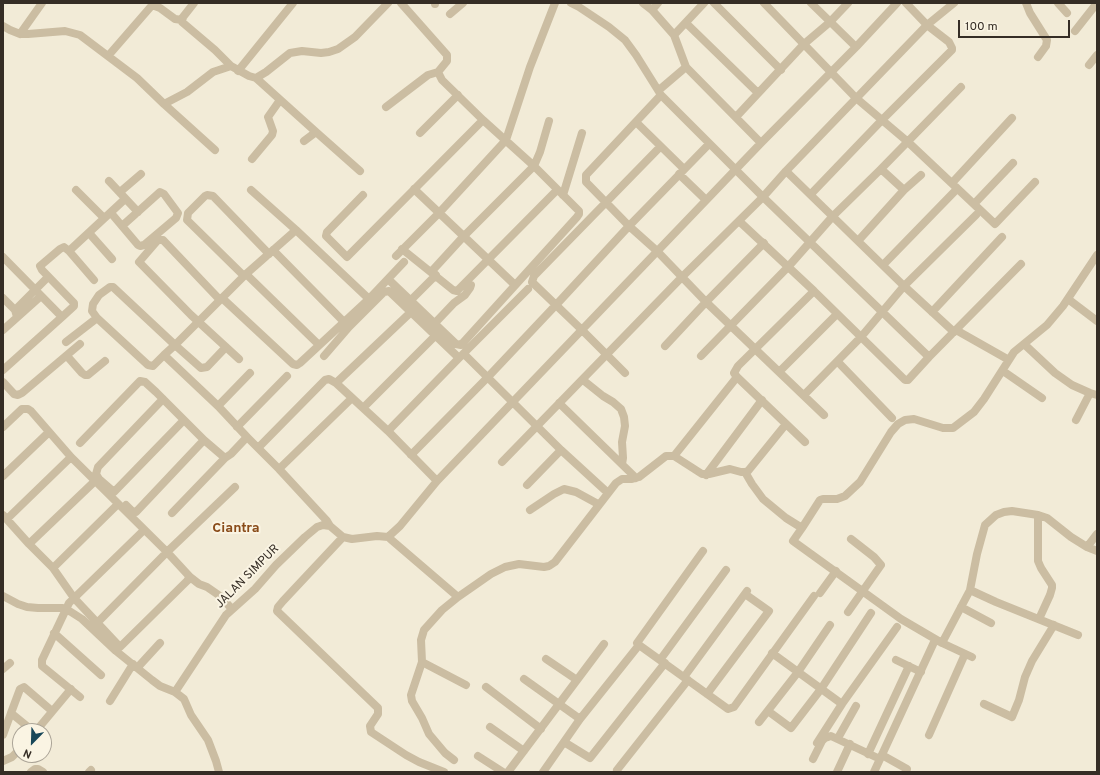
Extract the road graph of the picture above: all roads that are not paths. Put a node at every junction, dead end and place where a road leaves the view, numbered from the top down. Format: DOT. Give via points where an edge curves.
graph roads {
  1 [pos="42,3"];
  2 [pos="194,3"];
  3 [pos="293,3"];
  4 [pos="388,3"];
  5 [pos="401,3"];
  6 [pos="462,3"];
  7 [pos="555,3"];
  8 [pos="571,3"];
  9 [pos="643,3"];
  10 [pos="658,3"];
  11 [pos="704,3"];
  12 [pos="714,3"];
  13 [pos="764,3"];
  14 [pos="811,3"];
  15 [pos="848,3"];
  16 [pos="897,3"];
  17 [pos="906,3"];
  18 [pos="954,3"];
  19 [pos="1026,3"];
  20 [pos="1058,3"];
  21 [pos="1096,3"];
  22 [pos="153,4"];
  23 [pos="652,10"];
  24 [pos="1067,13"];
  25 [pos="450,14"];
  26 [pos="182,20"];
  27 [pos="830,22"];
  28 [pos="686,24"];
  29 [pos="927,25"];
  30 [pos="3,26"];
  31 [pos="1074,31"];
  32 [pos="20,34"];
  33 [pos="674,35"];
  34 [pos="804,44"];
  35 [pos="856,47"];
  36 [pos="1097,55"];
  37 [pos="108,56"];
  38 [pos="1038,57"];
  39 [pos="1089,65"];
  40 [pos="231,66"];
  41 [pos="686,67"];
  42 [pos="781,70"];
  43 [pos="238,71"];
  44 [pos="832,71"];
  45 [pos="438,72"];
  46 [pos="256,78"];
  47 [pos="960,87"];
  48 [pos="660,93"];
  49 [pos="758,93"];
  50 [pos="458,95"];
  51 [pos="856,98"];
  52 [pos="280,100"];
  53 [pos="164,104"];
  54 [pos="386,107"];
  55 [pos="736,117"];
  56 [pos="1012,118"];
  57 [pos="483,120"];
  58 [pos="882,120"];
  59 [pos="549,121"];
  60 [pos="637,123"];
  61 [pos="316,132"];
  62 [pos="582,133"];
  63 [pos="420,134"];
  64 [pos="506,140"];
  65 [pos="304,141"];
  66 [pos="908,142"];
  67 [pos="761,143"];
  68 [pos="709,144"];
  69 [pos="660,147"];
  70 [pos="215,150"];
  71 [pos="252,159"];
  72 [pos="1013,163"];
  73 [pos="534,166"];
  74 [pos="882,169"];
  75 [pos="736,170"];
  76 [pos="360,171"];
  77 [pos="786,171"];
  78 [pos="682,172"];
  79 [pos="141,174"];
  80 [pos="921,175"];
  81 [pos="109,181"];
  82 [pos="1035,182"];
  83 [pos="952,183"];
  84 [pos="414,189"];
  85 [pos="76,190"];
  86 [pos="251,190"];
  87 [pos="904,190"];
  88 [pos="955,191"];
  89 [pos="120,192"];
  90 [pos="560,192"];
  91 [pos="811,194"];
  92 [pos="363,195"];
  93 [pos="763,197"];
  94 [pos="125,199"];
  95 [pos="706,200"];
  96 [pos="606,204"];
  97 [pos="974,204"];
  98 [pos="138,212"];
  99 [pos="439,213"];
  100 [pos="108,215"];
  101 [pos="976,215"];
  102 [pos="833,216"];
  103 [pos="739,221"];
  104 [pos="122,226"];
  105 [pos="629,226"];
  106 [pos="296,230"];
  107 [pos="89,233"];
  108 [pos="463,237"];
  109 [pos="1002,237"];
  110 [pos="858,241"];
  111 [pos="810,243"];
  112 [pos="764,244"];
  113 [pos="402,249"];
  114 [pos="69,251"];
  115 [pos="657,251"];
  116 [pos="271,252"];
  117 [pos="1097,254"];
  118 [pos="396,256"];
  119 [pos="3,257"];
  120 [pos="112,260"];
  121 [pos="489,260"];
  122 [pos="404,262"];
  123 [pos="884,264"];
  124 [pos="1021,264"];
  125 [pos="788,267"];
  126 [pos="434,273"];
  127 [pos="244,275"];
  128 [pos="48,277"];
  129 [pos="682,277"];
  130 [pos="388,279"];
  131 [pos="94,280"];
  132 [pos="467,282"];
  133 [pos="515,285"];
  134 [pos="904,286"];
  135 [pos="35,289"];
  136 [pos="528,289"];
  137 [pos="814,291"];
  138 [pos="41,296"];
  139 [pos="3,298"];
  140 [pos="221,299"];
  141 [pos="369,299"];
  142 [pos="1068,299"];
  143 [pos="411,300"];
  144 [pos="706,302"];
  145 [pos="555,306"];
  146 [pos="411,312"];
  147 [pos="883,312"];
  148 [pos="932,312"];
  149 [pos="16,314"];
  150 [pos="837,314"];
  151 [pos="62,317"];
  152 [pos="97,318"];
  153 [pos="1097,320"];
  154 [pos="198,322"];
  155 [pos="347,324"];
  156 [pos="731,326"];
  157 [pos="3,330"];
  158 [pos="436,330"];
  159 [pos="582,330"];
  160 [pos="955,331"];
  161 [pos="861,337"];
  162 [pos="66,342"];
  163 [pos="80,344"];
  164 [pos="1024,344"];
  165 [pos="175,345"];
  166 [pos="319,345"];
  167 [pos="665,346"];
  168 [pos="226,347"];
  169 [pos="755,349"];
  170 [pos="164,355"];
  171 [pos="607,355"];
  172 [pos="67,356"];
  173 [pos="324,356"];
  174 [pos="462,356"];
  175 [pos="701,356"];
  176 [pos="929,357"];
  177 [pos="239,359"];
  178 [pos="1009,360"];
  179 [pos="105,361"];
  180 [pos="838,362"];
  181 [pos="3,370"];
  182 [pos="1003,371"];
  183 [pos="779,372"];
  184 [pos="250,373"];
  185 [pos="625,373"];
  186 [pos="287,376"];
  187 [pos="737,377"];
  188 [pos="487,378"];
  189 [pos="584,380"];
  190 [pos="3,382"];
  191 [pos="336,383"];
  192 [pos="1093,394"];
  193 [pos="804,396"];
  194 [pos="352,398"];
  195 [pos="1042,398"];
  196 [pos="163,399"];
  197 [pos="762,400"];
  198 [pos="512,403"];
  199 [pos="559,403"];
  200 [pos="218,406"];
  201 [pos="363,408"];
  202 [pos="824,414"];
  203 [pos="892,418"];
  204 [pos="184,420"];
  205 [pos="1076,420"];
  206 [pos="786,424"];
  207 [pos="536,426"];
  208 [pos="3,427"];
  209 [pos="238,427"];
  210 [pos="388,431"];
  211 [pos="49,432"];
  212 [pos="247,437"];
  213 [pos="204,440"];
  214 [pos="805,442"];
  215 [pos="80,443"];
  216 [pos="258,448"];
  217 [pos="561,450"];
  218 [pos="411,455"];
  219 [pos="674,456"];
  220 [pos="71,457"];
  221 [pos="225,458"];
  222 [pos="502,462"];
  223 [pos="622,464"];
  224 [pos="279,469"];
  225 [pos="745,472"];
  226 [pos="706,475"];
  227 [pos="3,476"];
  228 [pos="636,478"];
  229 [pos="95,481"];
  230 [pos="437,481"];
  231 [pos="527,485"];
  232 [pos="235,487"];
  233 [pos="114,492"];
  234 [pos="608,493"];
  235 [pos="118,504"];
  236 [pos="598,504"];
  237 [pos="530,510"];
  238 [pos="172,513"];
  239 [pos="1038,515"];
  240 [pos="5,517"];
  241 [pos="330,526"];
  242 [pos="802,528"];
  243 [pos="144,530"];
  244 [pos="1097,534"];
  245 [pos="343,537"];
  246 [pos="388,537"];
  247 [pos="851,539"];
  248 [pos="29,544"];
  249 [pos="1086,547"];
  250 [pos="703,551"];
  251 [pos="1097,551"];
  252 [pos="167,552"];
  253 [pos="53,568"];
  254 [pos="726,570"];
  255 [pos="836,571"];
  256 [pos="190,577"];
  257 [pos="863,591"];
  258 [pos="969,592"];
  259 [pos="3,596"];
  260 [pos="458,597"];
  261 [pos="74,598"];
  262 [pos="961,607"];
  263 [pos="66,609"];
  264 [pos="232,609"];
  265 [pos="848,612"];
  266 [pos="871,613"];
  267 [pos="1039,619"];
  268 [pos="98,622"];
  269 [pos="990,623"];
  270 [pos="830,625"];
  271 [pos="1054,626"];
  272 [pos="897,627"];
  273 [pos="54,633"];
  274 [pos="1078,635"];
  275 [pos="938,641"];
  276 [pos="160,643"];
  277 [pos="604,644"];
  278 [pos="639,645"];
  279 [pos="772,653"];
  280 [pos="546,659"];
  281 [pos="896,660"];
  282 [pos="662,661"];
  283 [pos="422,662"];
  284 [pos="10,663"];
  285 [pos="135,665"];
  286 [pos="909,666"];
  287 [pos="3,668"];
  288 [pos="798,672"];
  289 [pos="921,672"];
  290 [pos="101,675"];
  291 [pos="686,678"];
  292 [pos="524,679"];
  293 [pos="577,680"];
  294 [pos="466,685"];
  295 [pos="486,687"];
  296 [pos="71,689"];
  297 [pos="821,689"];
  298 [pos="175,692"];
  299 [pos="707,694"];
  300 [pos="80,697"];
  301 [pos="110,701"];
  302 [pos="560,704"];
  303 [pos="842,704"];
  304 [pos="984,704"];
  305 [pos="856,706"];
  306 [pos="52,711"];
  307 [pos="768,711"];
  308 [pos="11,713"];
  309 [pos="580,719"];
  310 [pos="759,722"];
  311 [pos="23,723"];
  312 [pos="42,723"];
  313 [pos="490,727"];
  314 [pos="541,729"];
  315 [pos="3,735"];
  316 [pos="929,735"];
  317 [pos="838,738"];
  318 [pos="564,742"];
  319 [pos="817,743"];
  320 [pos="850,744"];
  321 [pos="524,751"];
  322 [pos="868,754"];
  323 [pos="478,756"];
  324 [pos="881,757"];
  325 [pos="812,759"];
  326 [pos="454,760"];
  327 [pos="617,770"];
  328 [pos="32,772"];
  329 [pos="43,772"];
  330 [pos="219,772"];
  331 [pos="444,772"];
  332 [pos="503,772"];
  333 [pos="508,772"];
  334 [pos="543,772"];
  335 [pos="837,772"];
  336 [pos="874,772"];
  337 [pos="906,772"];
  1 -- 32 [label="street"];
  2 -- 26 [label="street"];
  3 -- 43 [label="street"];
  4 -- 46 [label="street" via="355,37 338,49 321,53 290,53"];
  5 -- 45 [label="street" via="447,55"];
  6 -- 25 [label="street"];
  7 -- 64 [label="street"];
  8 -- 48 [label="street" via="625,40"];
  9 -- 23 [label="street"];
  10 -- 23 [label="street"];
  11 -- 28 [label="street"];
  12 -- 42 [label="street"];
  13 -- 34 [label="street"];
  14 -- 27 [label="street"];
  15 -- 27 [label="street"];
  16 -- 35 [label="street"];
  17 -- 29 [label="street"];
  18 -- 29 [label="street"];
  19 -- 38 [label="street" via="1046,40 1046,46"];
  20 -- 24 [label="street"];
  21 -- 31 [label="street"];
  22 -- 26 [label="street" via="175,19"];
  22 -- 37 [label="street"];
  23 -- 33 [label="street"];
  26 -- 40 [label="street"];
  27 -- 34 [label="street"];
  27 -- 35 [label="street"];
  28 -- 33 [label="street"];
  28 -- 49 [label="street"];
  29 -- 51 [label="street"];
  29 -- 58 [label="street" via="949,42 952,50"];
  30 -- 32 [label="street"];
  32 -- 37 [label="street" via="73,32"];
  33 -- 41 [label="street"];
  34 -- 42 [label="street"];
  34 -- 44 [label="street"];
  35 -- 44 [label="street"];
  36 -- 39 [label="street"];
  37 -- 53 [label="street" via="144,84"];
  40 -- 43 [label="street"];
  40 -- 53 [label="street" via="213,72 187,92"];
  41 -- 48 [label="street"];
  41 -- 55 [label="street"];
  42 -- 49 [label="street"];
  43 -- 46 [label="street"];
  44 -- 51 [label="street"];
  44 -- 67 [label="street"];
  45 -- 50 [label="street" via="443,82"];
  45 -- 54 [label="street" via="428,76"];
  46 -- 52 [label="street"];
  47 -- 66 [label="street"];
  48 -- 60 [label="street"];
  48 -- 68 [label="street"];
  49 -- 55 [label="street"];
  50 -- 57 [label="street"];
  50 -- 63 [label="street"];
  51 -- 58 [label="street"];
  51 -- 77 [label="street"];
  52 -- 61 [label="street"];
  52 -- 71 [label="street" via="268,117 272,135"];
  53 -- 70 [label="street"];
  55 -- 67 [label="street"];
  56 -- 83 [label="street"];
  57 -- 64 [label="street"];
  57 -- 84 [label="street"];
  58 -- 66 [label="street"];
  58 -- 91 [label="street"];
  59 -- 73 [label="street"];
  60 -- 69 [label="street"];
  60 -- 96 [label="street" via="585,176 586,182"];
  61 -- 65 [label="street"];
  61 -- 76 [label="street"];
  62 -- 90 [label="street"];
  64 -- 73 [label="street"];
  64 -- 99 [label="street"];
  66 -- 74 [label="street"];
  66 -- 83 [label="street"];
  67 -- 75 [label="street"];
  68 -- 75 [label="street"];
  68 -- 78 [label="street"];
  69 -- 78 [label="street"];
  69 -- 96 [label="street"];
  72 -- 97 [label="street"];
  73 -- 90 [label="street"];
  73 -- 108 [label="street"];
  74 -- 87 [label="street"];
  74 -- 102 [label="street"];
  75 -- 93 [label="street"];
  75 -- 95 [label="street"];
  77 -- 91 [label="street"];
  77 -- 93 [label="street"];
  78 -- 95 [label="street"];
  78 -- 105 [label="street"];
  79 -- 89 [label="street"];
  80 -- 87 [label="street"];
  81 -- 89 [label="street"];
  82 -- 97 [label="street" via="995,224"];
  83 -- 97 [label="street"];
  84 -- 92 [label="street" via="347,258 328,240 327,232"];
  84 -- 99 [label="street"];
  85 -- 100 [label="street"];
  86 -- 106 [label="street"];
  87 -- 110 [label="street"];
  88 -- 123 [label="street"];
  89 -- 94 [label="street"];
  90 -- 121 [label="street"];
  90 -- 133 [label="street" via="578,210 578,215"];
  91 -- 102 [label="street"];
  93 -- 103 [label="street"];
  93 -- 111 [label="street"];
  94 -- 98 [label="street"];
  94 -- 100 [label="street"];
  95 -- 115 [label="street"];
  96 -- 105 [label="street"];
  96 -- 145 [label="street" via="532,280 532,284"];
  98 -- 104 [label="street"];
  98 -- 104 [label="street" via="160,192 178,213 176,218 142,246 138,245"];
  99 -- 108 [label="street"];
  99 -- 113 [label="street"];
  100 -- 104 [label="street"];
  100 -- 107 [label="street"];
  101 -- 134 [label="street"];
  102 -- 110 [label="street"];
  102 -- 111 [label="street"];
  103 -- 112 [label="street"];
  103 -- 129 [label="street"];
  105 -- 115 [label="street"];
  105 -- 145 [label="street"];
  106 -- 116 [label="street"];
  106 -- 141 [label="street"];
  107 -- 114 [label="street"];
  107 -- 120 [label="street"];
  108 -- 121 [label="street"];
  108 -- 126 [label="street"];
  109 -- 148 [label="street"];
  110 -- 123 [label="street"];
  111 -- 125 [label="street"];
  111 -- 147 [label="street"];
  112 -- 125 [label="street"];
  112 -- 144 [label="street"];
  113 -- 118 [label="street"];
  113 -- 126 [label="street"];
  114 -- 128 [label="street" via="62,248 41,265 40,268"];
  114 -- 131 [label="street"];
  115 -- 129 [label="street"];
  115 -- 159 [label="street"];
  116 -- 127 [label="street"];
  116 -- 127 [label="street" via="213,196 205,196 188,213 187,220"];
  116 -- 155 [label="street"];
  117 -- 142 [label="street"];
  119 -- 135 [label="street"];
  121 -- 132 [label="street"];
  121 -- 133 [label="street"];
  122 -- 130 [label="street"];
  123 -- 134 [label="street"];
  124 -- 160 [label="street"];
  125 -- 137 [label="street"];
  125 -- 156 [label="street"];
  126 -- 132 [label="street" via="456,291"];
  126 -- 143 [label="street"];
  127 -- 140 [label="street"];
  127 -- 166 [label="street"];
  128 -- 135 [label="street"];
  128 -- 151 [label="street" via="75,305"];
  129 -- 144 [label="street"];
  129 -- 171 [label="street"];
  130 -- 141 [label="street"];
  130 -- 143 [label="street"];
  132 -- 158 [label="street" via="471,285 470,288 454,303"];
  133 -- 158 [label="street" via="463,344 456,344"];
  134 -- 147 [label="street"];
  134 -- 148 [label="street"];
  135 -- 138 [label="street"];
  135 -- 149 [label="street"];
  136 -- 174 [label="street"];
  137 -- 150 [label="street"];
  137 -- 169 [label="street"];
  138 -- 149 [label="street"];
  138 -- 151 [label="street"];
  139 -- 149 [label="street"];
  140 -- 154 [label="street"];
  140 -- 154 [label="street" via="166,241 158,240 139,263"];
  140 -- 166 [label="street" via="293,364 300,363"];
  141 -- 155 [label="street"];
  142 -- 153 [label="street"];
  142 -- 164 [label="street" via="1047,325"];
  143 -- 158 [label="street"];
  144 -- 156 [label="street"];
  144 -- 167 [label="street"];
  145 -- 159 [label="street"];
  145 -- 188 [label="street"];
  146 -- 155 [label="street" via="391,291 385,291"];
  146 -- 158 [label="street"];
  146 -- 191 [label="street"];
  147 -- 161 [label="street"];
  147 -- 176 [label="street"];
  148 -- 160 [label="street"];
  149 -- 157 [label="street"];
  150 -- 161 [label="street"];
  150 -- 183 [label="street"];
  151 -- 181 [label="street"];
  152 -- 162 [label="street"];
  152 -- 165 [label="street" via="92,311 92,304 99,295 112,286"];
  152 -- 170 [label="street" via="149,367"];
  154 -- 165 [label="street"];
  154 -- 168 [label="street"];
  155 -- 166 [label="street"];
  155 -- 173 [label="street"];
  156 -- 169 [label="street"];
  156 -- 175 [label="street"];
  158 -- 174 [label="street"];
  158 -- 201 [label="street"];
  159 -- 171 [label="street"];
  159 -- 198 [label="street"];
  160 -- 176 [label="street"];
  160 -- 178 [label="street"];
  161 -- 176 [label="street" via="906,380"];
  161 -- 180 [label="street"];
  163 -- 172 [label="street"];
  164 -- 178 [label="street"];
  164 -- 192 [label="street" via="1054,373 1072,385"];
  165 -- 168 [label="street" via="203,368"];
  165 -- 170 [label="street"];
  168 -- 177 [label="street"];
  169 -- 183 [label="street"];
  169 -- 187 [label="street" via="735,370"];
  170 -- 200 [label="street"];
  171 -- 185 [label="street"];
  171 -- 189 [label="street"];
  172 -- 179 [label="street" via="85,375"];
  172 -- 190 [label="street" via="18,395"];
  174 -- 188 [label="street"];
  174 -- 210 [label="street"];
  178 -- 182 [label="street"];
  180 -- 193 [label="street"];
  180 -- 203 [label="street"];
  182 -- 195 [label="street"];
  182 -- 242 [label="street" via="974,412 953,428 943,428 914,419 898,424 860,482 845,496 820,500"];
  183 -- 193 [label="street"];
  184 -- 200 [label="street"];
  186 -- 209 [label="street"];
  187 -- 197 [label="street"];
  187 -- 219 [label="street"];
  188 -- 198 [label="street"];
  188 -- 218 [label="street"];
  189 -- 199 [label="street"];
  189 -- 223 [label="street" via="621,409 625,426"];
  191 -- 194 [label="street"];
  191 -- 216 [label="street" via="329,379 325,380"];
  192 -- 205 [label="street"];
  193 -- 202 [label="street"];
  194 -- 201 [label="street"];
  194 -- 224 [label="street"];
  196 -- 204 [label="street"];
  196 -- 215 [label="street" via="145,382 139,381"];
  196 -- 233 [label="street" via="97,469 96,475"];
  197 -- 206 [label="street"];
  197 -- 226 [label="street"];
  198 -- 207 [label="street"];
  198 -- 230 [label="street"];
  199 -- 207 [label="street"];
  199 -- 223 [label="street"];
  200 -- 209 [label="street"];
  201 -- 210 [label="street"];
  204 -- 213 [label="street"];
  204 -- 233 [label="street"];
  206 -- 214 [label="street"];
  206 -- 225 [label="street"];
  207 -- 217 [label="street"];
  207 -- 222 [label="street"];
  208 -- 211 [label="street" via="24,408 31,411"];
  209 -- 212 [label="street"];
  210 -- 218 [label="street"];
  211 -- 220 [label="street"];
  211 -- 227 [label="street"];
  212 -- 216 [label="street"];
  212 -- 221 [label="street"];
  213 -- 221 [label="street"];
  213 -- 233 [label="street" via="136,512"];
  216 -- 224 [label="street"];
  217 -- 231 [label="street"];
  217 -- 234 [label="street"];
  218 -- 230 [label="street"];
  219 -- 226 [label="street"];
  219 -- 228 [label="street" via="666,456"];
  220 -- 229 [label="street"];
  220 -- 240 [label="street"];
  221 -- 238 [label="street"];
  223 -- 228 [label="street"];
  224 -- 241 [label="street"];
  225 -- 226 [label="street" via="729,469"];
  225 -- 242 [label="street" via="763,499"];
  228 -- 234 [label="street" via="620,479"];
  229 -- 235 [label="street"];
  229 -- 248 [label="street"];
  230 -- 246 [label="street"];
  232 -- 252 [label="street"];
  234 -- 236 [label="street"];
  235 -- 243 [label="street"];
  235 -- 253 [label="street"];
  236 -- 237 [label="street" via="576,492 564,490"];
  236 -- 260 [label="street" via="553,564 544,567 519,564 505,567"];
  239 -- 249 [label="street" via="1054,522"];
  239 -- 267 [label="street" via="1038,561 1052,584"];
  239 -- 267 [label="street" via="1012,511 996,515 986,525 970,590"];
  240 -- 248 [label="street"];
  241 -- 245 [label="street"];
  241 -- 264 [label="street, JALAN SIMPUR" via="321,525 305,537 256,589"];
  242 -- 255 [label="street" via="793,541"];
  243 -- 252 [label="street"];
  243 -- 261 [label="street"];
  244 -- 249 [label="street"];
  245 -- 246 [label="street" via="356,540 377,536"];
  245 -- 331 [label="street" via="283,601 277,611 378,708 378,714 370,726 372,732 406,755"];
  246 -- 260 [label="street"];
  247 -- 257 [label="street" via="881,565"];
  248 -- 253 [label="street"];
  249 -- 251 [label="street"];
  250 -- 278 [label="street" via="637,643"];
  252 -- 256 [label="street"];
  252 -- 268 [label="street"];
  253 -- 261 [label="street"];
  254 -- 282 [label="street"];
  255 -- 257 [label="street"];
  255 -- 279 [label="street"];
  256 -- 264 [label="street" via="220,596"];
  256 -- 268 [label="street" via="120,647"];
  257 -- 265 [label="street"];
  257 -- 275 [label="street"];
  258 -- 262 [label="street"];
  259 -- 263 [label="street" via="27,606"];
  260 -- 283 [label="street" via="424,630 420,640"];
  261 -- 263 [label="street"];
  261 -- 268 [label="street"];
  262 -- 269 [label="street"];
  262 -- 275 [label="street"];
  263 -- 273 [label="street"];
  263 -- 285 [label="street" via="82,619"];
  264 -- 298 [label="street, JALAN SIMPUR" via="222,619"];
  266 -- 297 [label="street"];
  267 -- 271 [label="street"];
  270 -- 288 [label="street"];
  271 -- 274 [label="street"];
  271 -- 304 [label="street" via="1025,676 1012,717"];
  272 -- 303 [label="street"];
  273 -- 290 [label="street"];
  273 -- 296 [label="street" via="41,665"];
  275 -- 289 [label="street"];
  275 -- 316 [label="street" via="969,655"];
  276 -- 285 [label="street"];
  277 -- 293 [label="street"];
  278 -- 282 [label="street"];
  278 -- 309 [label="street"];
  279 -- 288 [label="street"];
  279 -- 299 [label="street" via="734,707 728,709"];
  280 -- 293 [label="street"];
  281 -- 286 [label="street"];
  282 -- 291 [label="street"];
  282 -- 318 [label="street" via="590,758"];
  283 -- 294 [label="street"];
  283 -- 326 [label="street" via="411,698 429,734"];
  284 -- 287 [label="street"];
  285 -- 298 [label="street" via="160,686"];
  285 -- 301 [label="street"];
  286 -- 289 [label="street"];
  286 -- 322 [label="street"];
  288 -- 297 [label="street"];
  288 -- 307 [label="street"];
  289 -- 324 [label="street"];
  291 -- 299 [label="street"];
  291 -- 299 [label="street" via="746,592 769,611"];
  291 -- 327 [label="street"];
  292 -- 302 [label="street"];
  293 -- 302 [label="street"];
  295 -- 314 [label="street"];
  296 -- 300 [label="street"];
  296 -- 306 [label="street"];
  297 -- 303 [label="street"];
  297 -- 307 [label="street" via="791,728"];
  298 -- 330 [label="street" via="184,700 208,740"];
  302 -- 309 [label="street"];
  302 -- 314 [label="street"];
  303 -- 319 [label="street"];
  305 -- 317 [label="street"];
  306 -- 308 [label="street" via="23,687 20,688"];
  306 -- 312 [label="street"];
  307 -- 310 [label="street"];
  308 -- 311 [label="street"];
  308 -- 315 [label="street"];
  309 -- 318 [label="street"];
  313 -- 321 [label="street"];
  314 -- 321 [label="street"];
  317 -- 320 [label="street"];
  317 -- 325 [label="street" via="825,738"];
  318 -- 334 [label="street"];
  320 -- 322 [label="street"];
  320 -- 335 [label="street"];
  321 -- 333 [label="street"];
  322 -- 324 [label="street"];
  323 -- 332 [label="street"];
  324 -- 336 [label="street"];
  324 -- 337 [label="street" via="907,769"];
  328 -- 329 [label="street" via="38,768"];
}
